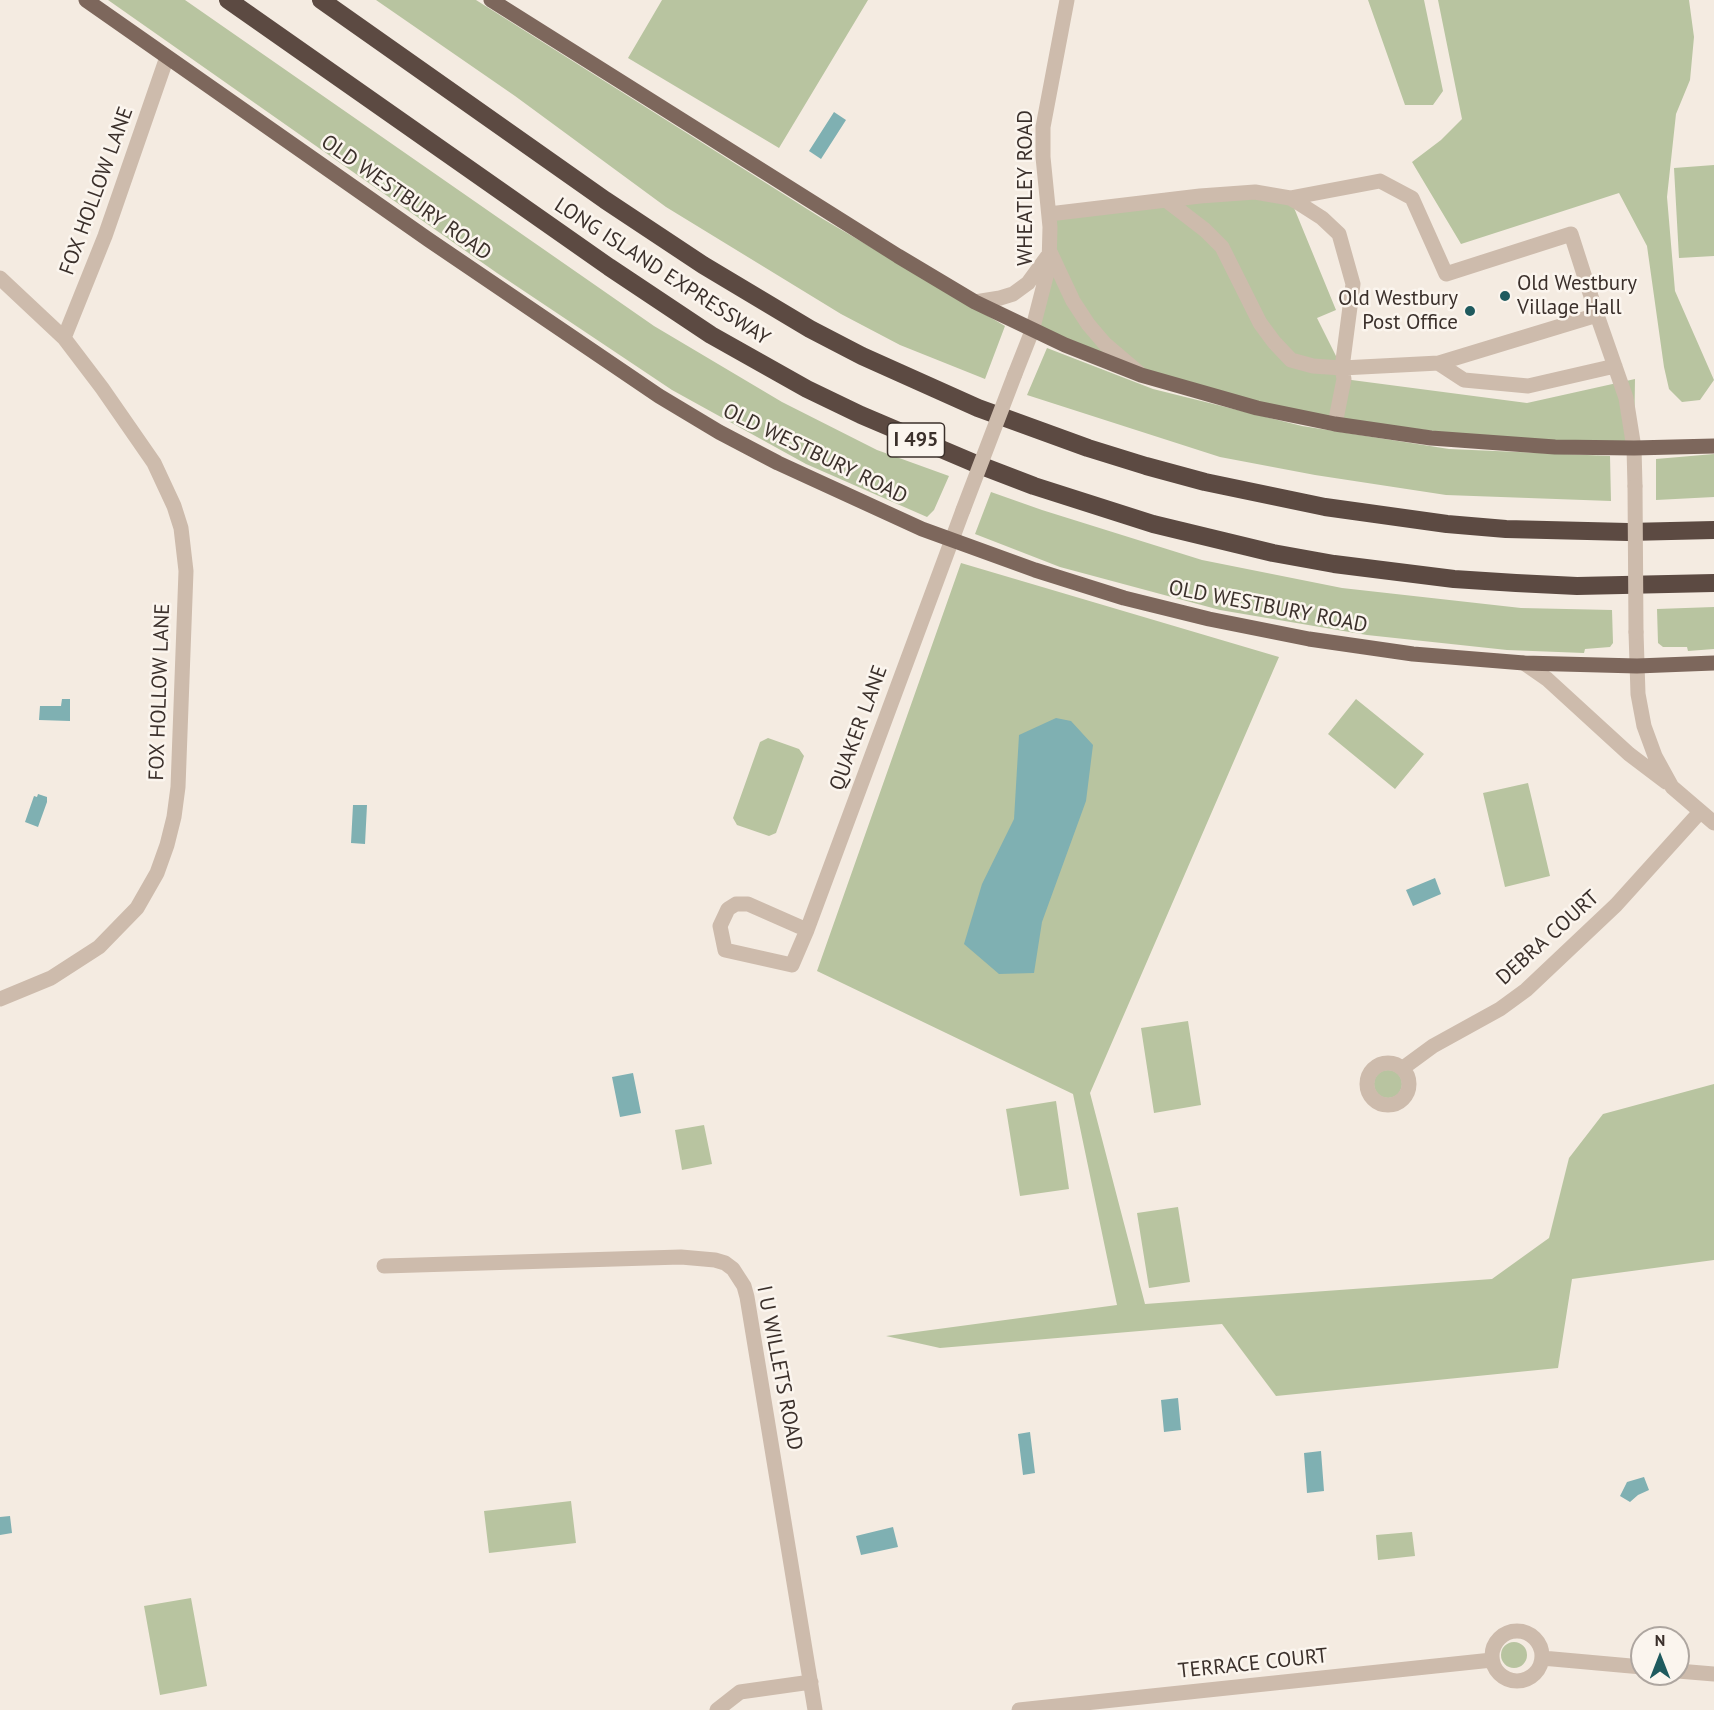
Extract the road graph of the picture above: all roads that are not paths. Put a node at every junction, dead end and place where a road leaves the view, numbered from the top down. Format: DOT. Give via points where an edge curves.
graph roads {
  1 [pos="86,0"];
  2 [pos="228,0"];
  3 [pos="321,0"];
  4 [pos="491,0"];
  5 [pos="1067,0"];
  6 [pos="167,57"];
  7 [pos="1290,198"];
  8 [pos="1166,200"];
  9 [pos="1049,214"];
  10 [pos="1050,252"];
  11 [pos="0,278"];
  12 [pos="975,302"];
  13 [pos="1597,315"];
  14 [pos="1032,331"];
  15 [pos="64,338"];
  16 [pos="1438,363"];
  17 [pos="1615,366"];
  18 [pos="1342,368"];
  19 [pos="1141,375"];
  20 [pos="1335,423"];
  21 [pos="1714,446"];
  22 [pos="1634,448"];
  23 [pos="1714,530"];
  24 [pos="952,541"];
  25 [pos="1714,584"];
  26 [pos="1524,663"];
  27 [pos="1714,663"];
  28 [pos="1636,666"];
  29 [pos="1672,787"];
  30 [pos="1700,812"];
  31 [pos="1714,823"];
  32 [pos="807,930"];
  33 [pos="0,999"];
  34 [pos="1403,1068"];
  35 [pos="384,1266"];
  36 [pos="1542,1658"];
  37 [pos="1492,1660"];
  38 [pos="1630,1666"];
  39 [pos="1690,1672"];
  40 [pos="1714,1674"];
  41 [pos="812,1682"];
  42 [pos="717,1710"];
  43 [pos="815,1710"];
  44 [pos="1018,1710"];
  1 -- 6 [label="main road, OLD WESTBURY ROAD"];
  2 -- 25 [label="highway, LONG ISLAND EXPRESSWAY / I 495" via="711,335 861,415 974,463 1153,524 1334,564 1516,583"];
  3 -- 23 [label="highway, LONG ISLAND EXPRESSWAY / I 495" via="703,265 810,329 978,408 1146,466 1325,507 1506,529"];
  4 -- 12 [label="main road"];
  5 -- 9 [label="street, WHEATLEY ROAD" via="1043,127"];
  6 -- 15 [label="street, FOX HOLLOW LANE" via="105,236"];
  6 -- 24 [label="main road, OLD WESTBURY ROAD" via="659,396 777,463"];
  7 -- 8 [label="street" via="1255,192"];
  7 -- 13 [label="street" via="1380,181 1412,198 1446,274 1571,234"];
  7 -- 18 [label="street" via="1339,234 1353,284"];
  8 -- 9 [label="street"];
  8 -- 18 [label="street" via="1222,246 1260,323 1291,360"];
  9 -- 10 [label="street, WHEATLEY ROAD"];
  10 -- 12 [label="street" via="1035,275 1013,294"];
  10 -- 14 [label="street, WHEATLEY ROAD"];
  10 -- 19 [label="street" via="1088,324"];
  11 -- 15 [label="street, FOX HOLLOW LANE"];
  12 -- 14 [label="main road"];
  13 -- 16 [label="street"];
  13 -- 17 [label="street"];
  14 -- 19 [label="main road"];
  14 -- 24 [label="street, WHEATLEY ROAD, bridge"];
  15 -- 33 [label="street, FOX HOLLOW LANE" via="154,463 181,528 186,571 178,787 167,845 157,873 137,908 90,953 51,978"];
  16 -- 17 [label="street" via="1464,380 1528,386"];
  16 -- 18 [label="street"];
  17 -- 22 [label="street" via="1626,398"];
  18 -- 20 [label="street" via="1344,379"];
  19 -- 20 [label="main road" via="1257,408"];
  20 -- 22 [label="main road" via="1472,442"];
  21 -- 22 [label="main road"];
  22 -- 28 [label="street, bridge"];
  24 -- 26 [label="main road, OLD WESTBURY ROAD" via="1102,592 1219,621 1360,647"];
  24 -- 32 [label="street, QUAKER LANE"];
  26 -- 28 [label="main road, OLD WESTBURY ROAD"];
  26 -- 29 [label="street"];
  27 -- 28 [label="main road, OLD WESTBURY ROAD"];
  28 -- 29 [label="street" via="1644,726"];
  29 -- 30 [label="street"];
  30 -- 31 [label="street"];
  30 -- 34 [label="street, DEBRA COURT" via="1616,905 1526,990"];
  32 -- 32 [label="street, QUAKER LANE" via="792,965 725,950 720,926 728,909 748,904"];
  35 -- 41 [label="street, I U WILLETS ROAD" via="681,1257 715,1260 733,1269 747,1297"];
  36 -- 37 [label="street" via="1536,1672 1522,1680 1506,1679 1494,1668"];
  36 -- 37 [label="street" via="1538,1641 1515,1630 1494,1644"];
  36 -- 38 [label="street"];
  37 -- 44 [label="street, TERRACE COURT"];
  39 -- 40 [label="street"];
  41 -- 42 [label="street" via="740,1692"];
  41 -- 43 [label="street, I U WILLETS ROAD"];
}
